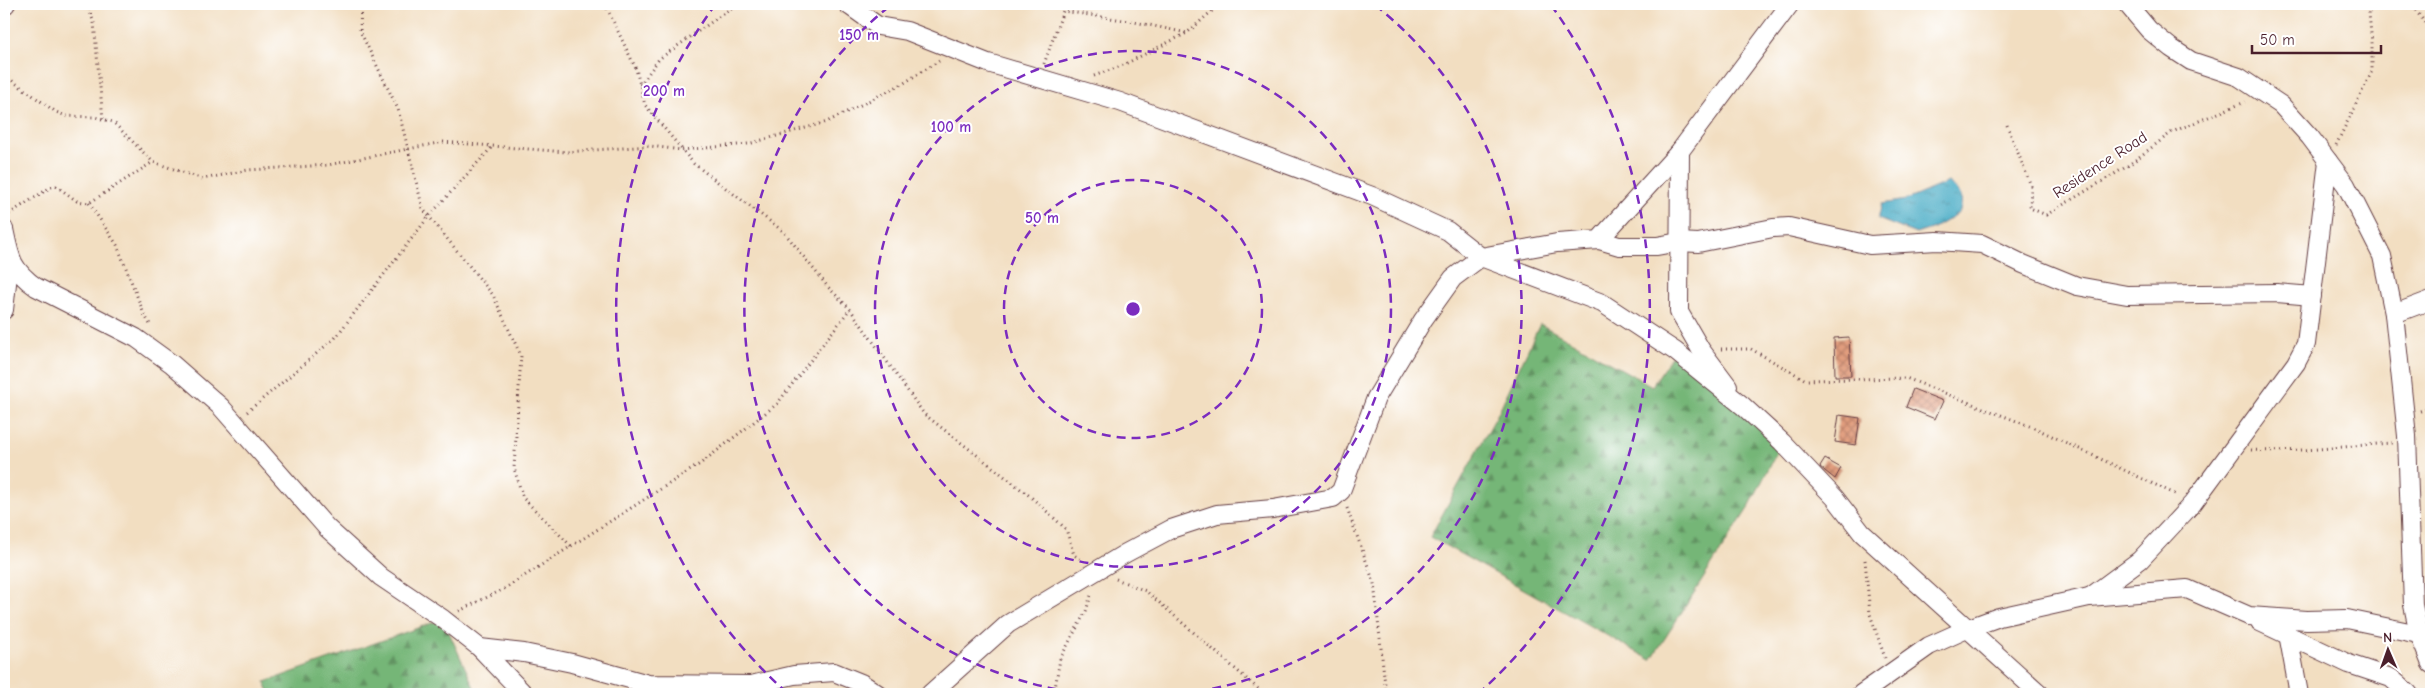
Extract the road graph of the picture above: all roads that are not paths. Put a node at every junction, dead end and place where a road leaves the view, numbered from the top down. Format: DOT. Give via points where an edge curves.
graph roads {
  1 [pos="847,4"];
  2 [pos="1790,4"];
  3 [pos="2127,4"];
  4 [pos="1680,150"];
  5 [pos="2328,161"];
  6 [pos="4,229"];
  7 [pos="1599,240"];
  8 [pos="1679,242"];
  9 [pos="10,257"];
  10 [pos="1481,257"];
  11 [pos="2312,296"];
  12 [pos="2431,300"];
  13 [pos="4,310"];
  14 [pos="2394,314"];
  15 [pos="1743,406"];
  16 [pos="2089,597"];
  17 [pos="2249,616"];
  18 [pos="1969,628"];
  19 [pos="2288,634"];
  20 [pos="2425,636"];
  21 [pos="480,648"];
  22 [pos="2431,664"];
  23 [pos="2403,692"];
  24 [pos="524,694"];
  25 [pos="878,694"];
  26 [pos="930,694"];
  27 [pos="1861,694"];
  28 [pos="2040,694"];
  29 [pos="2299,694"];
  1 -- 10 [label="street" via="878,26 907,31 954,52 1120,102 1372,196 1448,231"];
  2 -- 4 [label="street"];
  3 -- 5 [label="street" via="2149,30 2191,61 2240,77 2281,105"];
  4 -- 7 [label="street"];
  4 -- 8 [label="street"];
  5 -- 11 [label="street"];
  5 -- 14 [label="street" via="2346,185 2382,256"];
  6 -- 9 [label="street"];
  7 -- 8 [label="street" via="1619,246 1657,246"];
  7 -- 10 [label="street" via="1557,243"];
  8 -- 11 [label="street" via="1698,243 1789,227 1870,245 1937,241 1982,244 2077,286 2128,295 2277,293"];
  8 -- 15 [label="street" via="1679,312 1701,350"];
  9 -- 13 [label="street"];
  9 -- 21 [label="street" via="21,277 36,287 136,338 172,364 221,407 327,528 381,577"];
  10 -- 15 [label="street" via="1602,303 1675,351"];
  10 -- 26 [label="street" via="1451,280 1423,320 1376,398 1341,490 1333,498 1273,509 1218,514 1171,529 1008,624"];
  11 -- 16 [label="street" via="2306,344 2296,363 2193,503 2140,560"];
  12 -- 14 [label="street"];
  14 -- 20 [label="street" via="2408,442 2413,605"];
  15 -- 18 [label="street" via="1835,498 1862,533"];
  16 -- 17 [label="street" via="2187,589"];
  16 -- 18 [label="street" via="1999,617"];
  17 -- 19 [label="street"];
  17 -- 20 [label="street" via="2347,619"];
  18 -- 27 [label="street" via="1929,646"];
  18 -- 28 [label="street"];
  19 -- 23 [label="street" via="2349,664 2391,678"];
  19 -- 29 [label="street"];
  20 -- 22 [label="street"];
  21 -- 24 [label="street"];
  21 -- 25 [label="street" via="572,663 648,684 751,684 794,675 834,672"];
}
